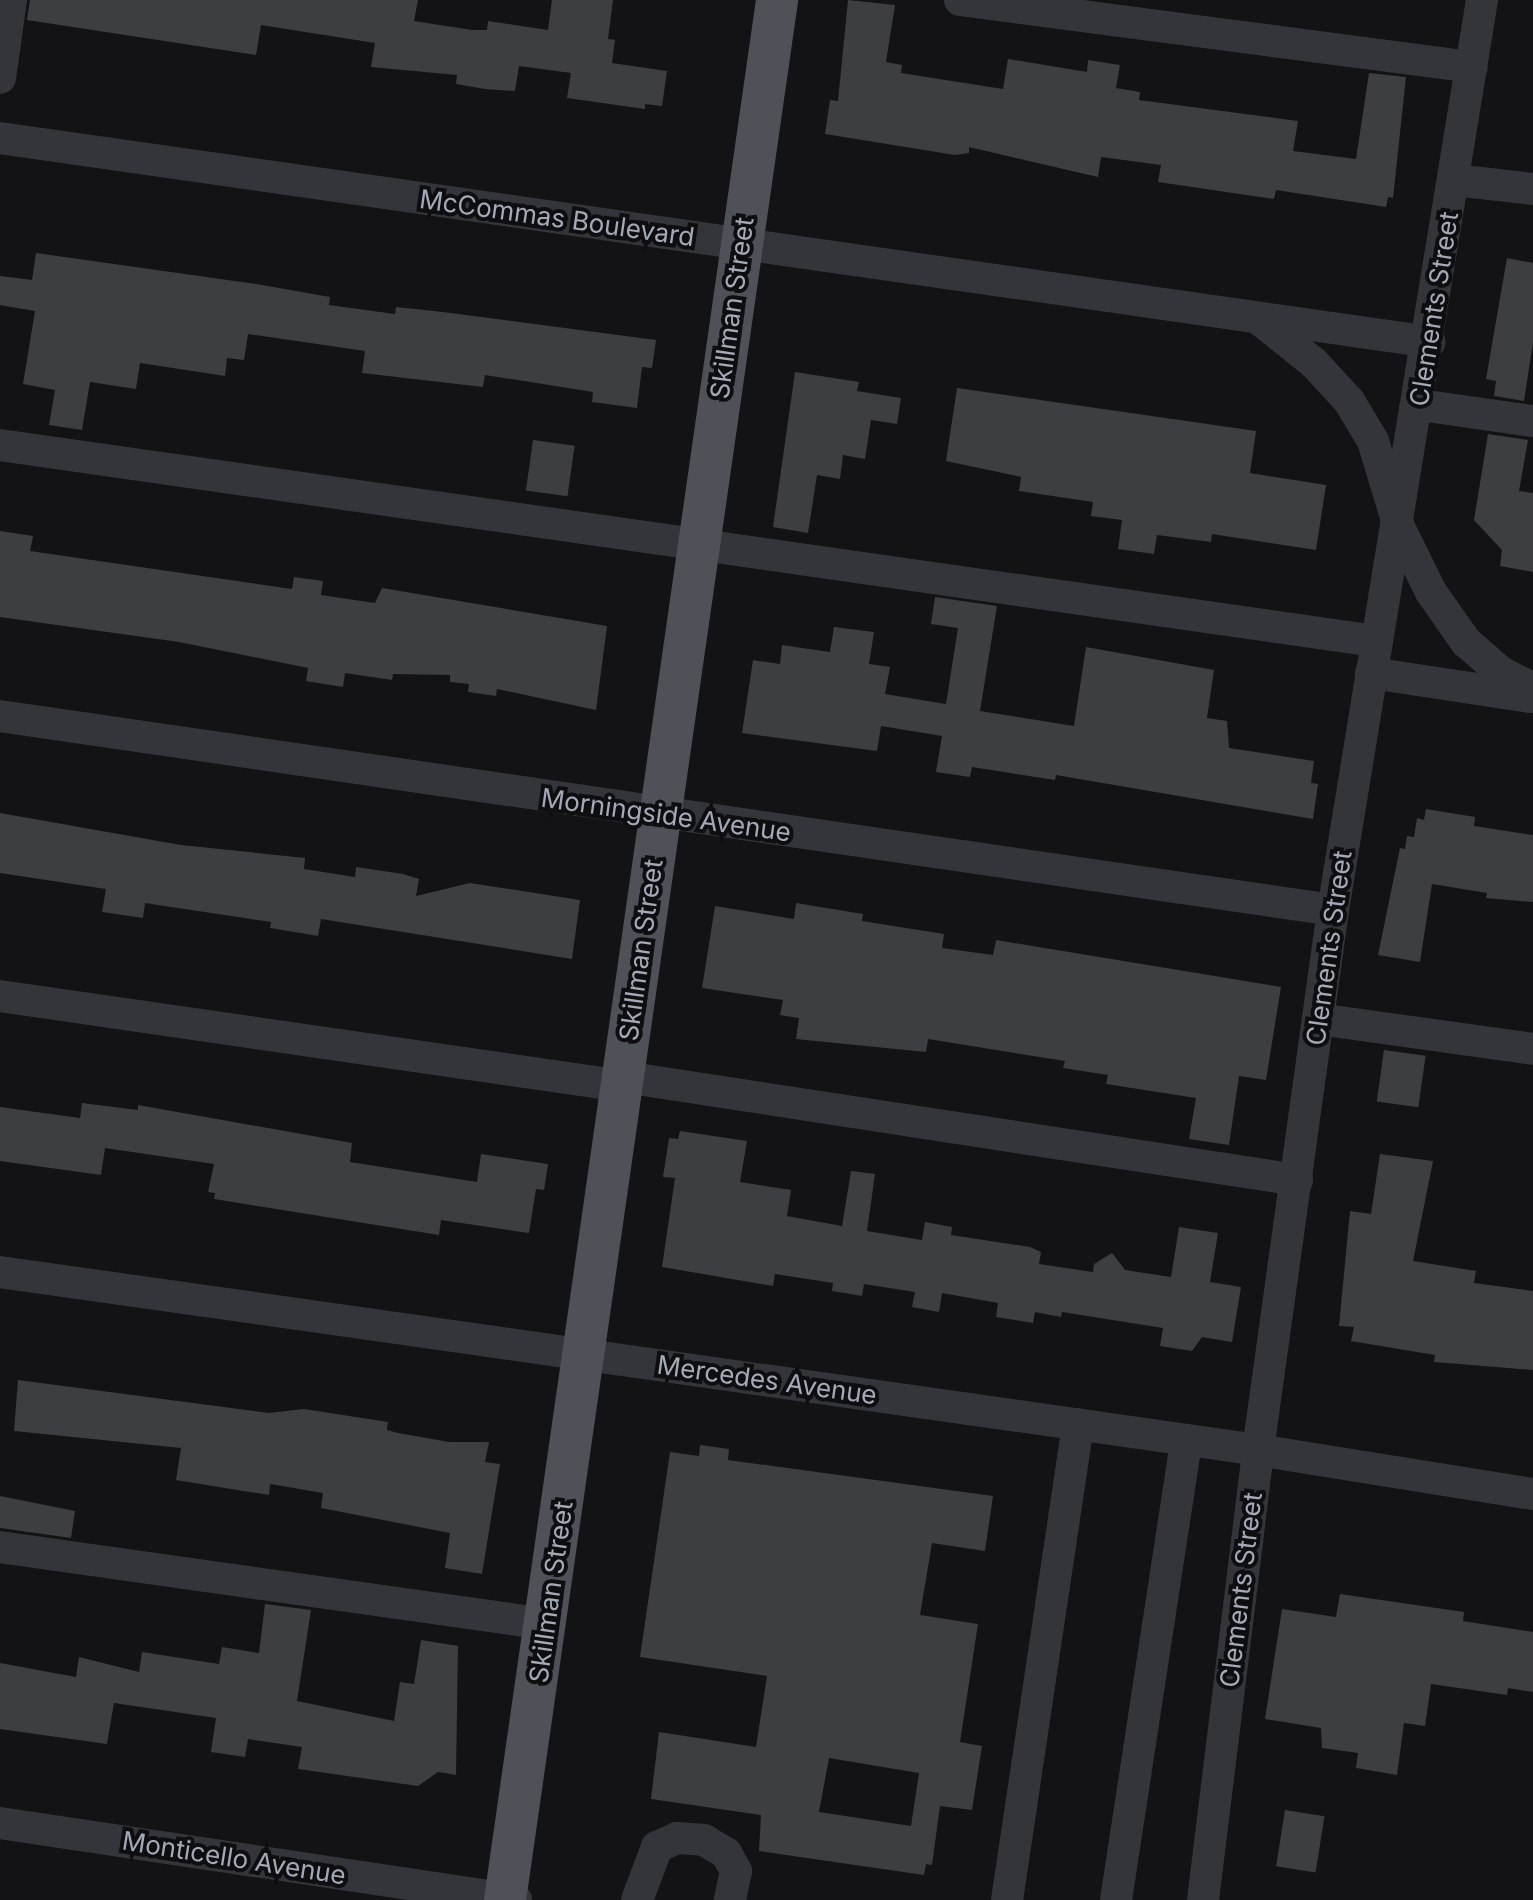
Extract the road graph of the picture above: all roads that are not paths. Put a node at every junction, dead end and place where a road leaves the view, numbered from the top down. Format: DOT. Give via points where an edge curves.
graph roads {
  1 [pos="11,0"];
  2 [pos="777,0"];
  3 [pos="960,0"];
  4 [pos="1482,0"];
  5 [pos="1472,67"];
  6 [pos="0,78"];
  7 [pos="0,138"];
  8 [pos="1454,180"];
  9 [pos="1533,189"];
  10 [pos="741,244"];
  11 [pos="1257,317"];
  12 [pos="1430,342"];
  13 [pos="1420,405"];
  14 [pos="1533,421"];
  15 [pos="0,445"];
  16 [pos="1399,527"];
  17 [pos="697,545"];
  18 [pos="1376,641"];
  19 [pos="1371,673"];
  20 [pos="1533,688"];
  21 [pos="1533,697"];
  22 [pos="0,716"];
  23 [pos="660,814"];
  24 [pos="1333,910"];
  25 [pos="0,996"];
  26 [pos="1318,1019"];
  27 [pos="1533,1049"];
  28 [pos="623,1082"];
  29 [pos="1297,1180"];
  30 [pos="0,1272"];
  31 [pos="585,1353"];
  32 [pos="1078,1424"];
  33 [pos="1186,1440"];
  34 [pos="1258,1450"];
  35 [pos="1533,1494"];
  36 [pos="0,1547"];
  37 [pos="546,1624"];
  38 [pos="0,1823"];
  39 [pos="509,1899"];
  40 [pos="637,1900"];
  41 [pos="730,1900"];
  42 [pos="1007,1900"];
  43 [pos="1116,1900"];
  44 [pos="1203,1900"];
  1 -- 6 [label="street"];
  2 -- 10 [label="main road, Skillman Street"];
  3 -- 5 [label="street"];
  4 -- 5 [label="street, Clements Street"];
  5 -- 8 [label="street, Clements Street"];
  7 -- 10 [label="street, McCommas Boulevard"];
  8 -- 9 [label="street"];
  8 -- 12 [label="street, Clements Street"];
  10 -- 11 [label="street, McCommas Boulevard"];
  10 -- 17 [label="main road, Skillman Street"];
  11 -- 12 [label="street, McCommas Boulevard"];
  11 -- 16 [label="street" via="1314,363 1349,401 1373,441"];
  12 -- 13 [label="street, Clements Street"];
  13 -- 14 [label="street"];
  13 -- 16 [label="street, Clements Street"];
  15 -- 17 [label="street"];
  16 -- 18 [label="street, Clements Street"];
  16 -- 20 [label="street" via="1431,592 1466,642 1502,673"];
  17 -- 18 [label="street"];
  17 -- 23 [label="main road, Skillman Street"];
  18 -- 19 [label="street, Clements Street"];
  19 -- 21 [label="street"];
  19 -- 24 [label="street, Clements Street"];
  22 -- 23 [label="street, Morningside Avenue"];
  23 -- 24 [label="street, Morningside Avenue"];
  23 -- 28 [label="main road, Skillman Street"];
  24 -- 26 [label="street, Clements Street"];
  25 -- 28 [label="street"];
  26 -- 27 [label="street"];
  26 -- 29 [label="street, Clements Street"];
  28 -- 29 [label="street"];
  28 -- 31 [label="main road, Skillman Street"];
  29 -- 34 [label="street, Clements Street"];
  30 -- 31 [label="street, Mercedes Avenue"];
  31 -- 32 [label="street, Mercedes Avenue"];
  31 -- 37 [label="main road, Skillman Street"];
  32 -- 33 [label="street, Mercedes Avenue"];
  32 -- 42 [label="street"];
  33 -- 34 [label="street, Mercedes Avenue"];
  33 -- 43 [label="street"];
  34 -- 35 [label="street, Mercedes Avenue"];
  34 -- 44 [label="street, Clements Street"];
  36 -- 37 [label="street"];
  37 -- 39 [label="main road, Skillman Street"];
  38 -- 39 [label="street, Monticello Avenue"];
  40 -- 41 [label="street" via="657,1847 677,1838 704,1840 726,1853 736,1871"];
}
